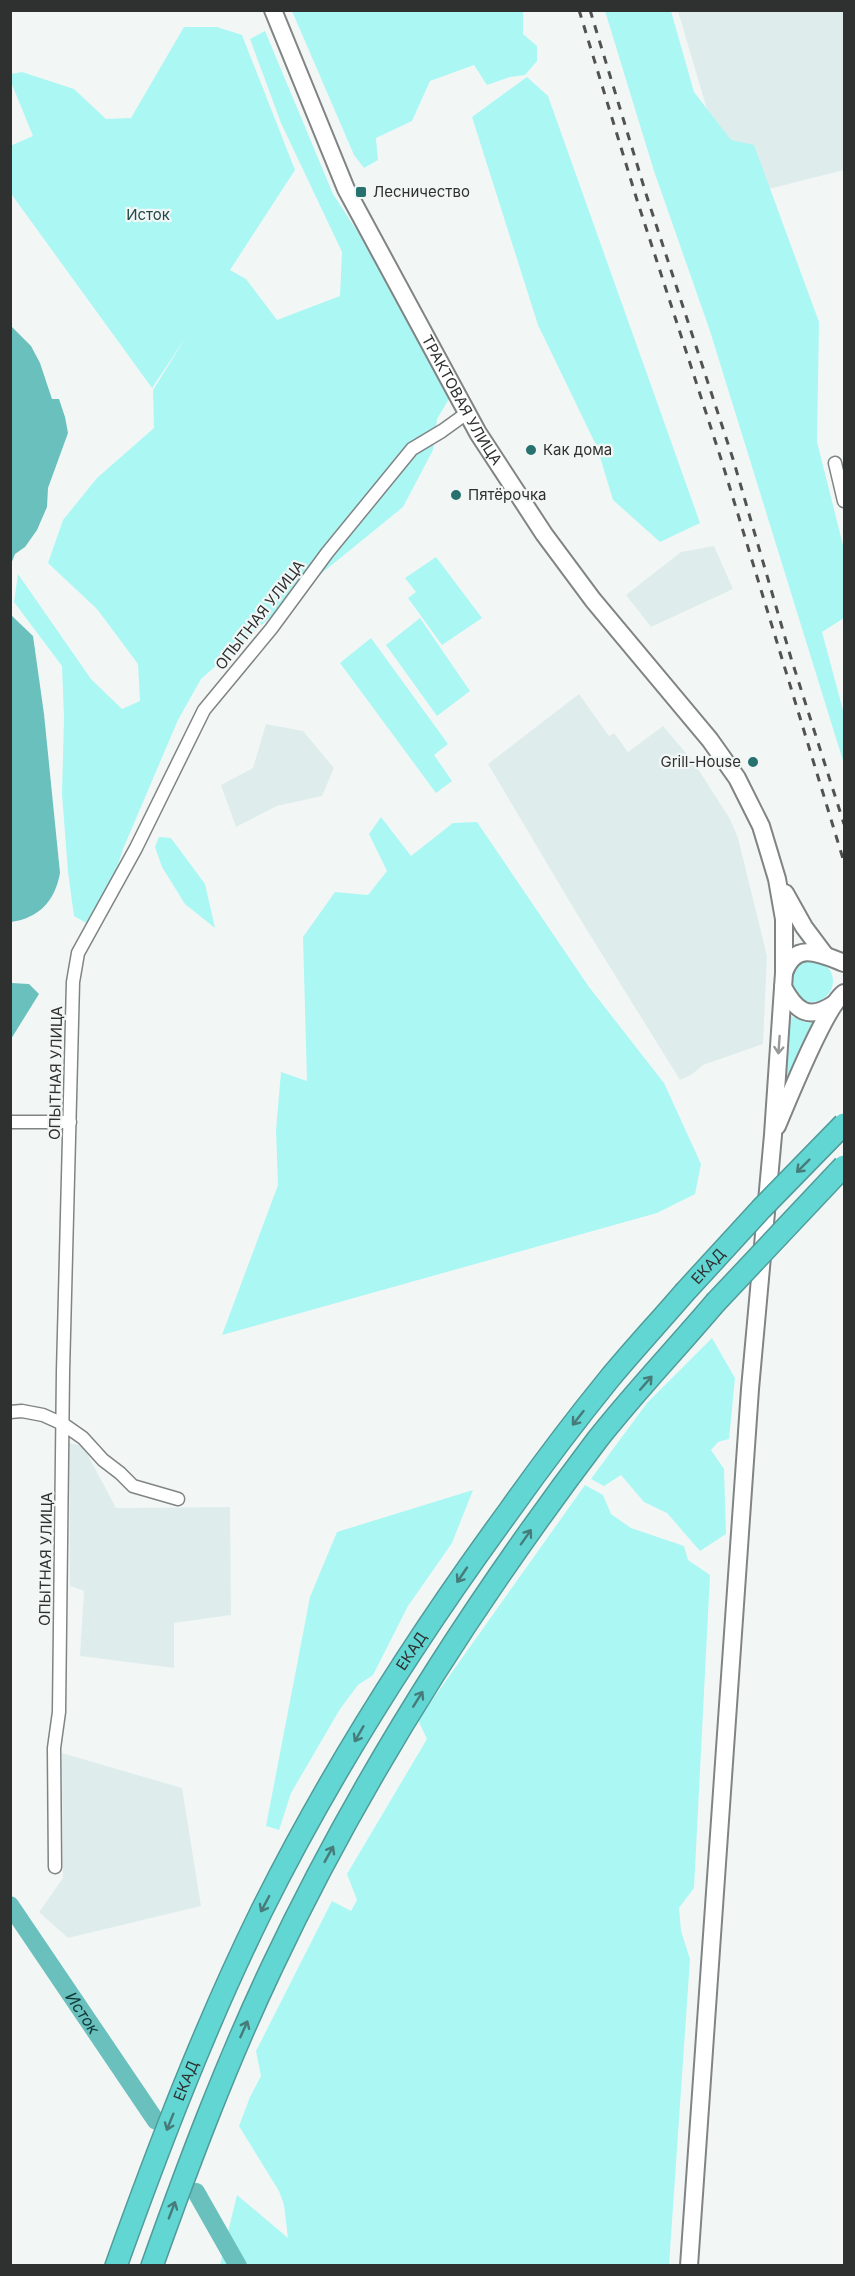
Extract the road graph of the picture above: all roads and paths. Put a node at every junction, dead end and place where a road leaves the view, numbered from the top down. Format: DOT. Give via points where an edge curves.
graph roads {
  1 [pos="273,10"];
  2 [pos="467,413"];
  3 [pos="835,463"];
  4 [pos="844,501"];
  5 [pos="777,879"];
  6 [pos="833,959"];
  7 [pos="784,980"];
  8 [pos="840,997"];
  9 [pos="10,1122"];
  10 [pos="70,1122"];
  11 [pos="844,1124"];
  12 [pos="773,1135"];
  13 [pos="844,1166"];
  14 [pos="10,1412"];
  15 [pos="63,1424"];
  16 [pos="178,1499"];
  17 [pos="55,1867"];
  18 [pos="116,2265"];
  19 [pos="152,2265"];
  20 [pos="689,2265"];
  1 -- 2 [label="main road, ТРАКТОВАЯ УЛИЦА" via="346,189"];
  2 -- 5 [label="main road, ТРАКТОВАЯ УЛИЦА" via="548,541 619,635 710,740 737,778 761,826"];
  2 -- 10 [label="street, ОПЫТНАЯ УЛИЦА" via="412,449 204,710 136,848 78,953 73,982"];
  3 -- 4 [label="street"];
  5 -- 6 [label="main road" via="804,927"];
  5 -- 7 [label="main road" via="784,919"];
  6 -- 7 [label="main road" via="801,953 792,958"];
  6 -- 8 [label="main road" via="842,975"];
  7 -- 8 [label="main road" via="792,1004 800,1010 825,1010"];
  7 -- 12 [label="main road, one-way"];
  8 -- 12 [label="main road"];
  9 -- 10 [label="street"];
  10 -- 15 [label="street, ОПЫТНАЯ УЛИЦА"];
  11 -- 18 [label="highway, ЕКАД, one-way, bridge" via="753,1217 609,1379 468,1566 389,1683 261,1911 224,1992"];
  12 -- 20 [label="main road" via="750,1399"];
  19 -- 13 [label="highway, ЕКАД, one-way, bridge" via="216,2097 272,1968 377,1767 461,1631 600,1438 715,1303"];
  14 -- 15 [label="street" via="43,1415"];
  15 -- 16 [label="street" via="133,1486"];
  15 -- 17 [label="street, ОПЫТНАЯ УЛИЦА" via="54,1748"];
}
